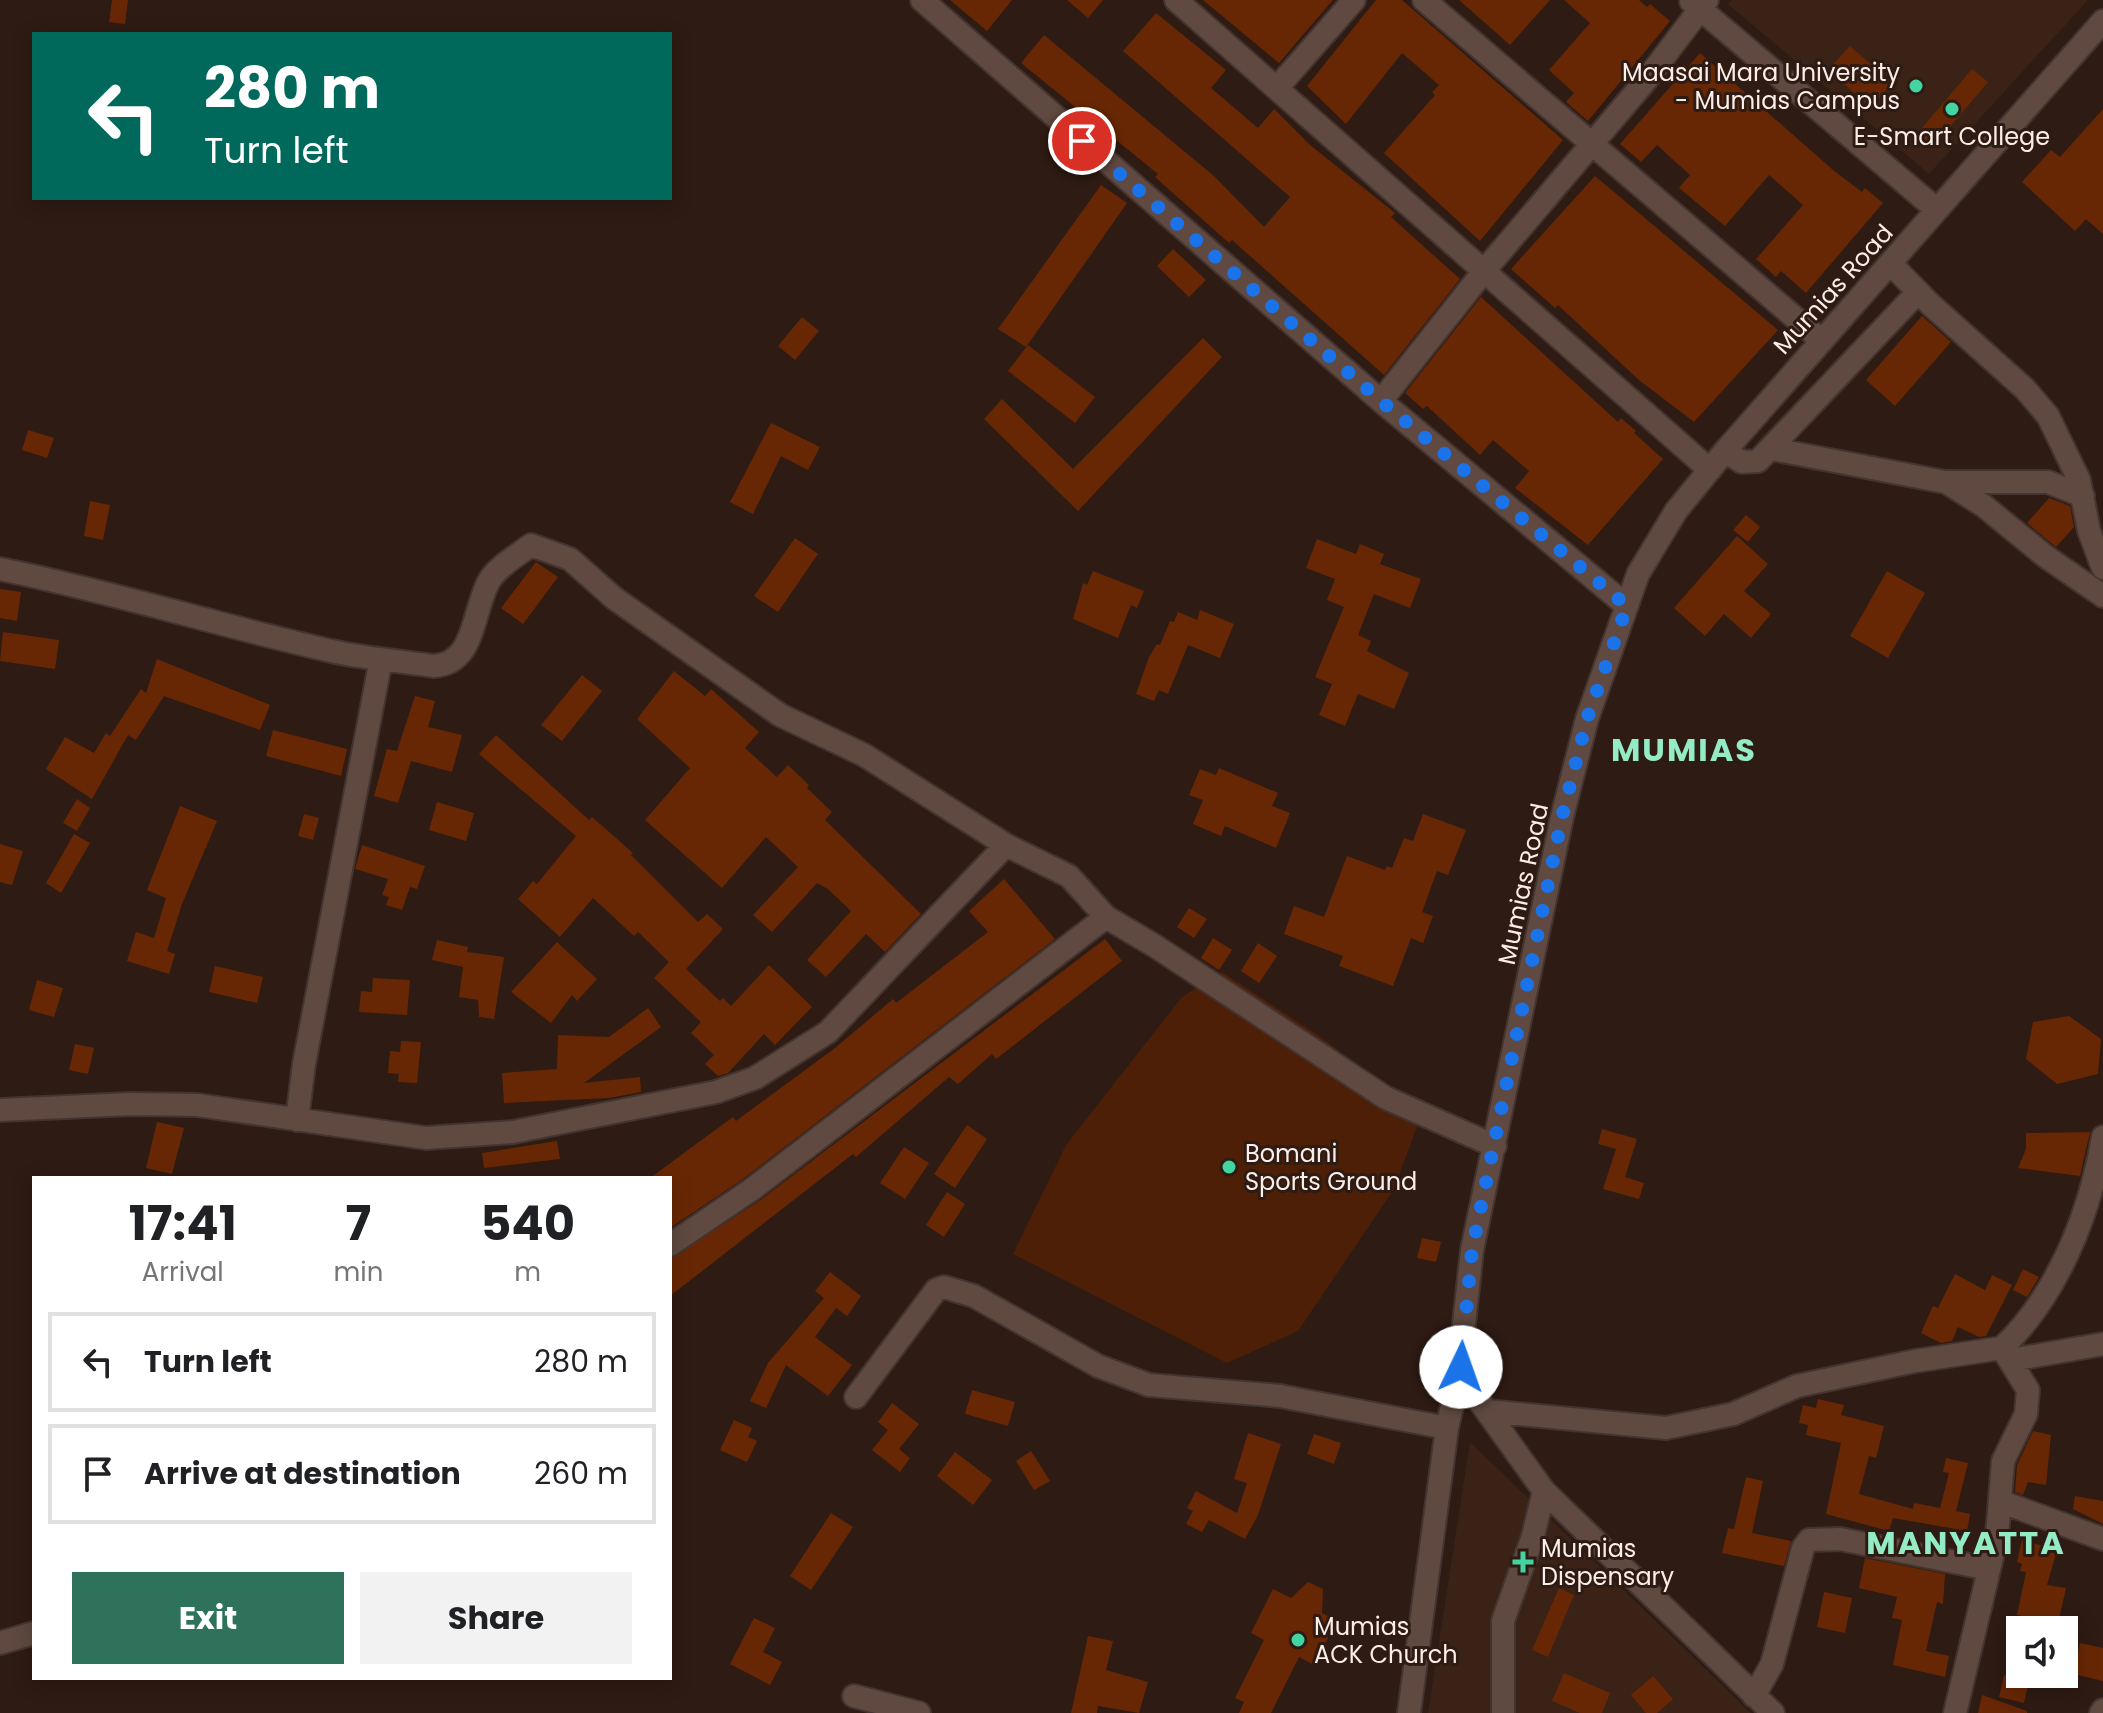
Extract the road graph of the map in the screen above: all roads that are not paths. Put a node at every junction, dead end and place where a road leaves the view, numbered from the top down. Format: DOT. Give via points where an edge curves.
graph roads {
  1 [pos="922,0"];
  2 [pos="1176,0"];
  3 [pos="1354,0"];
  4 [pos="1424,0"];
  5 [pos="1699,3"];
  6 [pos="2103,21"];
  7 [pos="1277,88"];
  8 [pos="1591,145"];
  9 [pos="1937,210"];
  10 [pos="1891,264"];
  11 [pos="1484,271"];
  12 [pos="1918,292"];
  13 [pos="1821,340"];
  14 [pos="1381,401"];
  15 [pos="1772,449"];
  16 [pos="1725,451"];
  17 [pos="1710,470"];
  18 [pos="1945,482"];
  19 [pos="2083,496"];
  20 [pos="2103,568"];
  21 [pos="0,569"];
  22 [pos="2103,596"];
  23 [pos="1627,606"];
  24 [pos="381,659"];
  25 [pos="1006,845"];
  26 [pos="1106,917"];
  27 [pos="0,1110"];
  28 [pos="297,1120"];
  29 [pos="2103,1137"];
  30 [pos="1495,1146"];
  31 [pos="672,1244"];
  32 [pos="2103,1344"];
  33 [pos="2006,1354"];
  34 [pos="1461,1367"];
  35 [pos="856,1397"];
  36 [pos="1487,1411"];
  37 [pos="1447,1428"];
  38 [pos="1544,1491"];
  39 [pos="2002,1502"];
  40 [pos="2103,1539"];
  41 [pos="1989,1569"];
  42 [pos="32,1634"];
  43 [pos="0,1643"];
  44 [pos="854,1696"];
  45 [pos="1754,1696"];
  46 [pos="919,1713"];
  47 [pos="1409,1713"];
  48 [pos="1503,1713"];
  49 [pos="1773,1713"];
  50 [pos="1955,1713"];
  1 -- 14 [label="street"];
  2 -- 7 [label="street"];
  3 -- 7 [label="street"];
  4 -- 8 [label="street"];
  5 -- 8 [label="street" via="1647,79"];
  5 -- 9 [label="street"];
  6 -- 9 [label="street, Mumias Road"];
  7 -- 11 [label="street"];
  8 -- 11 [label="street"];
  8 -- 13 [label="street"];
  9 -- 10 [label="street, Mumias Road"];
  10 -- 12 [label="street"];
  10 -- 13 [label="street, Mumias Road"];
  11 -- 14 [label="street"];
  11 -- 17 [label="street"];
  12 -- 15 [label="street"];
  12 -- 19 [label="street" via="2048,416"];
  13 -- 16 [label="street, Mumias Road"];
  14 -- 23 [label="street"];
  15 -- 16 [label="street" via="1752,464"];
  15 -- 18 [label="street"];
  16 -- 17 [label="street, Mumias Road"];
  17 -- 23 [label="street, Mumias Road" via="1659,536"];
  18 -- 19 [label="street" via="2048,482"];
  18 -- 22 [label="street"];
  19 -- 20 [label="street"];
  21 -- 24 [label="street"];
  23 -- 30 [label="street, Mumias Road" via="1587,719 1562,817"];
  24 -- 25 [label="street" via="448,666 462,655 489,580 531,545 570,559 614,598 780,715 864,755"];
  24 -- 28 [label="street"];
  25 -- 26 [label="street" via="1069,876"];
  25 -- 28 [label="street" via="828,1032 755,1078 665,1105 513,1132 426,1138"];
  26 -- 30 [label="street" via="1386,1098"];
  26 -- 31 [label="street" via="751,1190"];
  27 -- 28 [label="street" via="197,1105"];
  29 -- 33 [label="street" via="2083,1214 2048,1291"];
  30 -- 34 [label="street, Mumias Road" via="1472,1250"];
  32 -- 33 [label="street"];
  33 -- 36 [label="street" via="1808,1383 1733,1414 1666,1428"];
  33 -- 39 [label="street" via="2028,1390 2026,1414 2003,1461"];
  34 -- 36 [label="street"];
  34 -- 37 [label="street, Mumias Road"];
  35 -- 37 [label="street" via="936,1290 944,1287 974,1296 1098,1366 1149,1385 1280,1396"];
  36 -- 38 [label="street"];
  37 -- 47 [label="street, Mumias Road"];
  38 -- 45 [label="street"];
  38 -- 48 [label="street" via="1503,1621"];
  39 -- 40 [label="street"];
  39 -- 41 [label="street"];
  41 -- 45 [label="street" via="1840,1539 1809,1540 1772,1664"];
  41 -- 50 [label="street"];
  42 -- 43 [label="street"];
  44 -- 46 [label="street"];
  45 -- 49 [label="street"];
}
